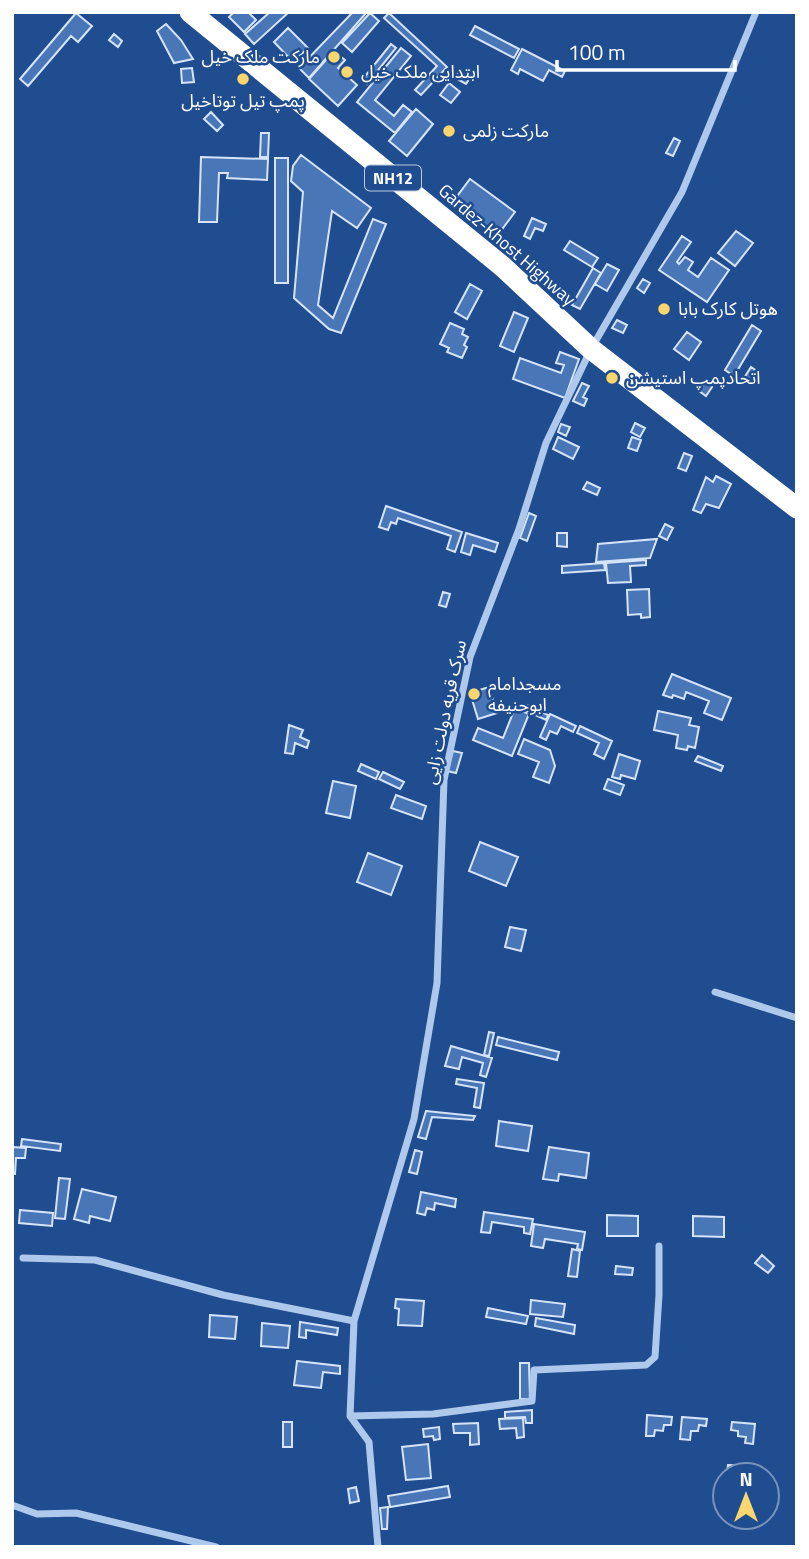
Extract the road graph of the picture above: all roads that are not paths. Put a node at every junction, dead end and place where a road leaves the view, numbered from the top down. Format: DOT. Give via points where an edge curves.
graph roads {
  1 [pos="190,12"];
  2 [pos="756,12"];
  3 [pos="591,349"];
  4 [pos="797,508"];
  5 [pos="715,992"];
  6 [pos="797,1018"];
  7 [pos="659,1246"];
  8 [pos="23,1258"];
  9 [pos="354,1321"];
  10 [pos="350,1416"];
  11 [pos="12,1505"];
  12 [pos="216,1547"];
  13 [pos="378,1547"];
  1 -- 3 [label="highway, Gardez-Khost Highway / NH12" via="502,267"];
  2 -- 3 [label="street, سرک قریه دولت زایی" via="682,192"];
  3 -- 4 [label="highway, Gardez-Khost Highway / NH12"];
  3 -- 9 [label="street, سرک قریه دولت زایی" via="546,443 519,530 470,657 444,780 437,983 414,1119"];
  5 -- 6 [label="street"];
  7 -- 10 [label="street" via="655,1357 646,1365 534,1370 532,1401 433,1414"];
  8 -- 9 [label="street" via="95,1260 223,1295"];
  9 -- 10 [label="street, سرک قریه دولت زایی"];
  10 -- 13 [label="street" via="369,1441"];
  11 -- 12 [label="street" via="37,1514 76,1513"];
}
